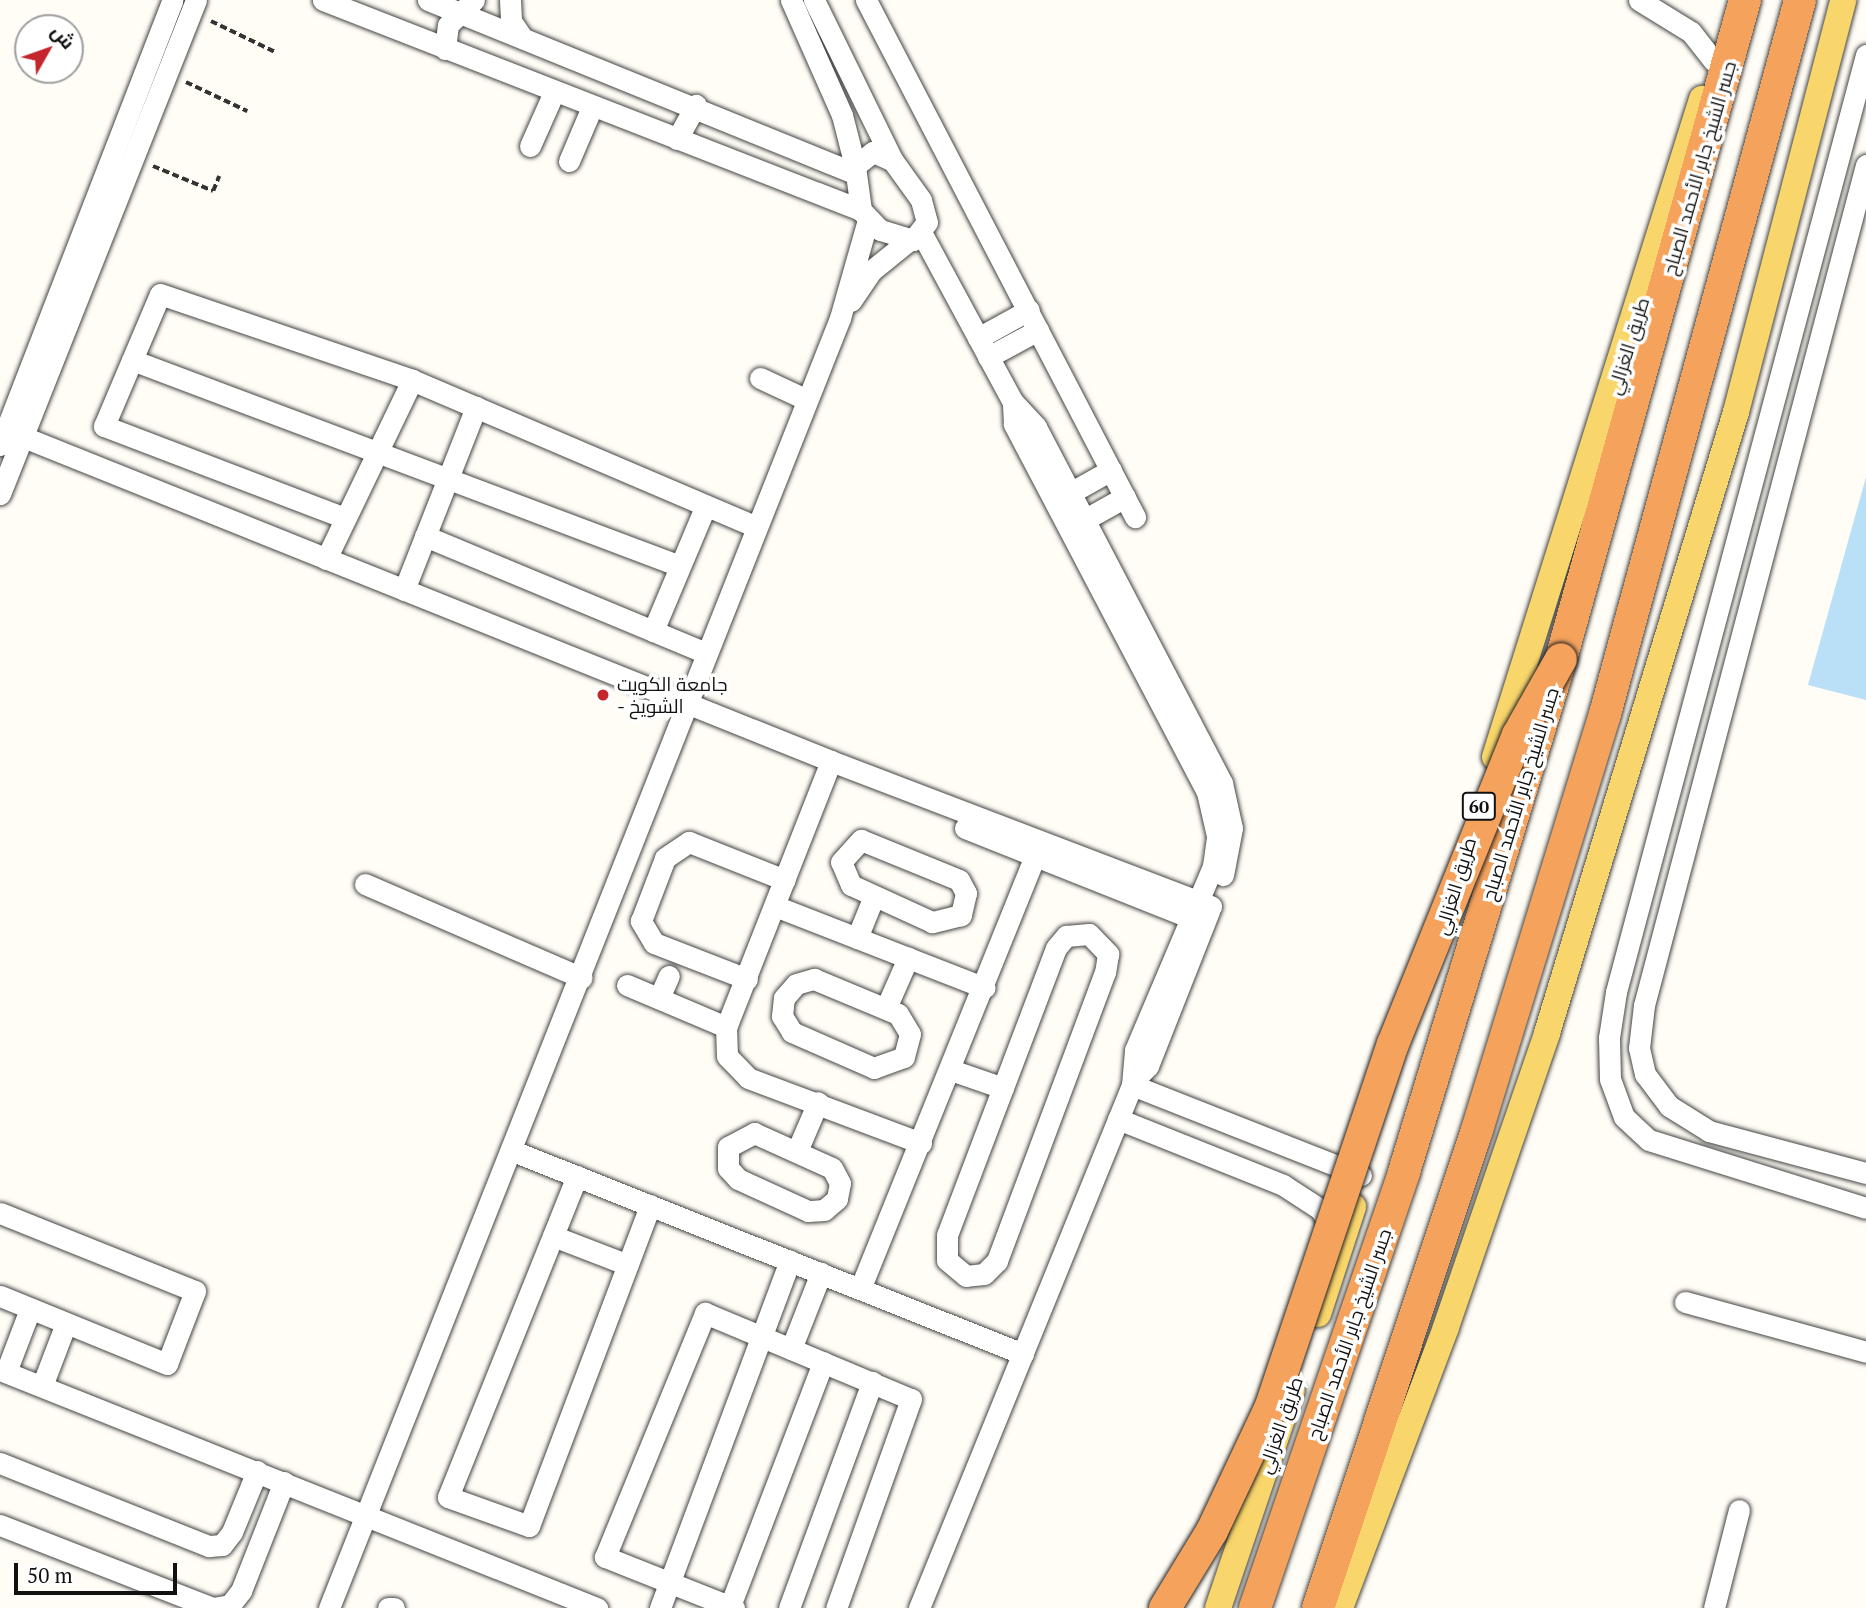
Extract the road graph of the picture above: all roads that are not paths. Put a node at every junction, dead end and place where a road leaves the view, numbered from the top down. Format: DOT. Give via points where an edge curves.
graph roads {
  1 [pos="323,0"];
  2 [pos="428,0"];
  3 [pos="510,0"];
  4 [pos="790,0"];
  5 [pos="814,0"];
  6 [pos="866,0"];
  7 [pos="1639,0"];
  8 [pos="1731,0"];
  9 [pos="1745,0"];
  10 [pos="1800,0"];
  11 [pos="1843,0"];
  12 [pos="187,4"];
  13 [pos="467,6"];
  14 [pos="521,36"];
  15 [pos="445,49"];
  16 [pos="1866,55"];
  17 [pos="1714,61"];
  18 [pos="554,92"];
  19 [pos="696,105"];
  20 [pos="592,107"];
  21 [pos="677,139"];
  22 [pos="530,146"];
  23 [pos="893,160"];
  24 [pos="569,162"];
  25 [pos="1866,165"];
  26 [pos="855,169"];
  27 [pos="865,215"];
  28 [pos="915,238"];
  29 [pos="1029,310"];
  30 [pos="840,318"];
  31 [pos="1038,330"];
  32 [pos="978,338"];
  33 [pos="988,357"];
  34 [pos="132,360"];
  35 [pos="761,378"];
  36 [pos="411,380"];
  37 [pos="805,398"];
  38 [pos="1013,402"];
  39 [pos="476,407"];
  40 [pos="9,441"];
  41 [pos="377,451"];
  42 [pos="1111,471"];
  43 [pos="447,480"];
  44 [pos="1070,493"];
  45 [pos="0,494"];
  46 [pos="1125,497"];
  47 [pos="705,507"];
  48 [pos="1135,517"];
  49 [pos="345,518"];
  50 [pos="1084,520"];
  51 [pos="756,527"];
  52 [pos="425,536"];
  53 [pos="326,559"];
  54 [pos="680,566"];
  55 [pos="404,590"];
  56 [pos="653,631"];
  57 [pos="706,653"];
  58 [pos="1562,659"];
  59 [pos="685,710"];
  60 [pos="830,767"];
  61 [pos="1035,856"];
  62 [pos="785,880"];
  63 [pos="365,884"];
  64 [pos="874,896"];
  65 [pos="775,906"];
  66 [pos="1201,912"];
  67 [pos="857,938"];
  68 [pos="908,958"];
  69 [pos="669,976"];
  70 [pos="582,978"];
  71 [pos="747,979"];
  72 [pos="627,985"];
  73 [pos="985,988"];
  74 [pos="659,998"];
  75 [pos="886,1008"];
  76 [pos="726,1027"];
  77 [pos="951,1070"];
  78 [pos="1133,1082"];
  79 [pos="1003,1088"];
  80 [pos="818,1102"];
  81 [pos="1118,1119"];
  82 [pos="921,1143"];
  83 [pos="513,1151"];
  84 [pos="797,1151"];
  85 [pos="1866,1173"];
  86 [pos="577,1176"];
  87 [pos="1363,1176"];
  88 [pos="650,1205"];
  89 [pos="1866,1208"];
  90 [pos="0,1213"];
  91 [pos="553,1236"];
  92 [pos="1341,1247"];
  93 [pos="790,1261"];
  94 [pos="628,1265"];
  95 [pos="821,1273"];
  96 [pos="860,1289"];
  97 [pos="0,1296"];
  98 [pos="1685,1302"];
  99 [pos="30,1308"];
  100 [pos="66,1323"];
  101 [pos="761,1336"];
  102 [pos="791,1349"];
  103 [pos="1866,1352"];
  104 [pos="1023,1354"];
  105 [pos="823,1362"];
  106 [pos="3,1371"];
  107 [pos="872,1382"];
  108 [pos="42,1386"];
  109 [pos="0,1463"];
  110 [pos="257,1471"];
  111 [pos="284,1482"];
  112 [pos="1739,1510"];
  113 [pos="367,1515"];
  114 [pos="0,1525"];
  115 [pos="1330,1574"];
  116 [pos="1265,1579"];
  117 [pos="670,1582"];
  118 [pos="702,1602"];
  119 [pos="585,1606"];
  120 [pos="732,1607"];
  121 [pos="213,1608"];
  122 [pos="329,1608"];
  123 [pos="388,1608"];
  124 [pos="394,1608"];
  125 [pos="660,1608"];
  126 [pos="789,1608"];
  127 [pos="836,1608"];
  128 [pos="919,1608"];
  129 [pos="1165,1608"];
  130 [pos="1217,1608"];
  131 [pos="1240,1608"];
  132 [pos="1255,1608"];
  133 [pos="1318,1608"];
  134 [pos="1329,1608"];
  135 [pos="1340,1608"];
  136 [pos="1714,1608"];
  1 -- 15 [label="street"];
  2 -- 13 [label="street"];
  3 -- 14 [label="street" via="511,21"];
  4 -- 26 [label="street" via="842,115"];
  5 -- 23 [label="street"];
  6 -- 29 [label="street"];
  7 -- 17 [label="street" via="1690,32"];
  8 -- 17 [label="main road, طريق الغزالي / 60"];
  9 -- 58 [label="highway, جسر الشيخ جابر الأحمد الصباح / 60"];
  10 -- 115 [label="highway" via="1601,727"];
  11 -- 135 [label="main road" via="1736,412 1547,1033 1451,1315"];
  12 -- 40 [label="street"];
  12 -- 40 [label="street" via="133,158"];
  13 -- 14 [label="street"];
  13 -- 15 [label="street" via="445,33"];
  14 -- 19 [label="street"];
  15 -- 18 [label="street"];
  16 -- 89 [label="street" via="1616,992 1609,1038 1610,1079 1624,1117 1649,1140"];
  17 -- 87 [label="main road, طريق الغزالي / 60"];
  18 -- 20 [label="street"];
  18 -- 22 [label="street"];
  19 -- 21 [label="street"];
  19 -- 26 [label="street"];
  20 -- 21 [label="street"];
  20 -- 24 [label="street"];
  21 -- 27 [label="street"];
  23 -- 26 [label="street" via="873,152"];
  23 -- 28 [label="street" via="920,200 927,222"];
  25 -- 85 [label="street" via="1644,1005 1639,1048 1645,1074 1669,1106 1709,1131"];
  26 -- 27 [label="street"];
  27 -- 28 [label="street"];
  27 -- 30 [label="street"];
  28 -- 30 [label="street" via="871,271"];
  28 -- 32 [label="street"];
  29 -- 31 [label="street"];
  29 -- 32 [label="street"];
  30 -- 37 [label="street"];
  31 -- 33 [label="street"];
  31 -- 42 [label="street"];
  32 -- 33 [label="street"];
  33 -- 38 [label="street"];
  34 -- 36 [label="street" via="160,294"];
  34 -- 41 [label="street"];
  34 -- 49 [label="street" via="104,426"];
  35 -- 37 [label="street"];
  36 -- 39 [label="street"];
  36 -- 41 [label="street"];
  37 -- 51 [label="street"];
  38 -- 44 [label="street" via="1030,417"];
  38 -- 66 [label="street" via="1014,425 1213,806 1216,852"];
  39 -- 43 [label="street"];
  39 -- 47 [label="street"];
  40 -- 45 [label="street"];
  40 -- 53 [label="street"];
  40 -- 59 [label="street"];
  41 -- 43 [label="street"];
  41 -- 49 [label="street"];
  42 -- 44 [label="street"];
  42 -- 46 [label="street"];
  43 -- 52 [label="street"];
  43 -- 54 [label="street"];
  44 -- 50 [label="street"];
  46 -- 48 [label="street"];
  46 -- 50 [label="street"];
  47 -- 51 [label="street"];
  47 -- 54 [label="street"];
  49 -- 53 [label="street"];
  50 -- 66 [label="street" via="1227,797 1231,847"];
  51 -- 57 [label="street"];
  52 -- 55 [label="street"];
  52 -- 56 [label="street"];
  53 -- 55 [label="street"];
  54 -- 56 [label="street"];
  55 -- 59 [label="street"];
  56 -- 57 [label="street"];
  57 -- 59 [label="street"];
  58 -- 116 [label="highway, جسر الشيخ جابر الأحمد الصباح / 60, bridge" via="1404,1172"];
  58 -- 129 [label="highway, bridge" via="1518,735 1394,1045 1271,1406 1212,1531"];
  59 -- 60 [label="street"];
  59 -- 70 [label="street"];
  60 -- 61 [label="street"];
  60 -- 62 [label="street"];
  60 -- 66 [label="street"];
  61 -- 66 [label="street"];
  61 -- 73 [label="street"];
  62 -- 65 [label="street"];
  62 -- 71 [label="street" via="696,841 682,844 665,858 641,920 654,943"];
  63 -- 70 [label="street"];
  64 -- 64 [label="street" via="850,885 842,871 843,855 861,841 953,876 967,901 961,915 940,924"];
  64 -- 67 [label="street"];
  65 -- 67 [label="street"];
  65 -- 71 [label="street"];
  66 -- 78 [label="street" via="1135,1050"];
  67 -- 68 [label="street"];
  68 -- 73 [label="street"];
  68 -- 75 [label="street"];
  69 -- 74 [label="street"];
  70 -- 83 [label="street"];
  71 -- 76 [label="street"];
  72 -- 74 [label="street"];
  73 -- 77 [label="street"];
  74 -- 76 [label="street"];
  75 -- 75 [label="street" via="904,1019 910,1042 898,1063 883,1068 799,1038 786,1025 782,1007 789,990 814,979"];
  76 -- 80 [label="street" via="727,1056 748,1078"];
  77 -- 79 [label="street"];
  77 -- 82 [label="street"];
  78 -- 81 [label="street"];
  78 -- 87 [label="street"];
  79 -- 79 [label="street" via="945,1243 947,1260 967,1276 985,1274 997,1261 1105,972 1108,954 1097,938 1073,933 1056,948"];
  80 -- 82 [label="street"];
  80 -- 84 [label="street"];
  81 -- 92 [label="street" via="1283,1185 1320,1209"];
  81 -- 104 [label="street"];
  82 -- 96 [label="street"];
  83 -- 86 [label="street"];
  83 -- 113 [label="street"];
  84 -- 84 [label="street" via="837,1175 837,1199 824,1210 808,1211 738,1179 726,1161 728,1147 746,1133"];
  86 -- 88 [label="street"];
  86 -- 91 [label="street"];
  87 -- 92 [label="main road, طريق الغزالي / 60"];
  88 -- 93 [label="street"];
  88 -- 94 [label="street"];
  90 -- 100 [label="street" via="195,1291 167,1364"];
  91 -- 94 [label="street"];
  91 -- 94 [label="street" via="448,1497 529,1526"];
  92 -- 130 [label="main road, طريق الغزالي / 60"];
  93 -- 95 [label="street"];
  93 -- 101 [label="street"];
  95 -- 96 [label="street"];
  95 -- 102 [label="street"];
  96 -- 104 [label="street"];
  97 -- 99 [label="street"];
  98 -- 103 [label="street"];
  99 -- 100 [label="street"];
  99 -- 106 [label="street"];
  100 -- 108 [label="street"];
  101 -- 102 [label="street"];
  101 -- 117 [label="street"];
  101 -- 117 [label="street" via="705,1313 606,1558"];
  102 -- 105 [label="street"];
  104 -- 128 [label="street"];
  105 -- 107 [label="street"];
  105 -- 120 [label="street"];
  106 -- 108 [label="street"];
  107 -- 126 [label="street"];
  107 -- 127 [label="street" via="911,1398"];
  108 -- 110 [label="street"];
  109 -- 110 [label="street" via="209,1546 222,1545 232,1532"];
  110 -- 111 [label="street"];
  111 -- 113 [label="street"];
  111 -- 121 [label="street" via="241,1591 230,1605"];
  112 -- 136 [label="street"];
  113 -- 119 [label="street"];
  113 -- 122 [label="street"];
  114 -- 121 [label="street"];
  115 -- 133 [label="highway"];
  115 -- 134 [label="highway"];
  116 -- 131 [label="highway"];
  116 -- 132 [label="highway, 60"];
  117 -- 118 [label="street"];
  117 -- 125 [label="street"];
  118 -- 120 [label="street"];
  123 -- 124 [label="street"];
}
